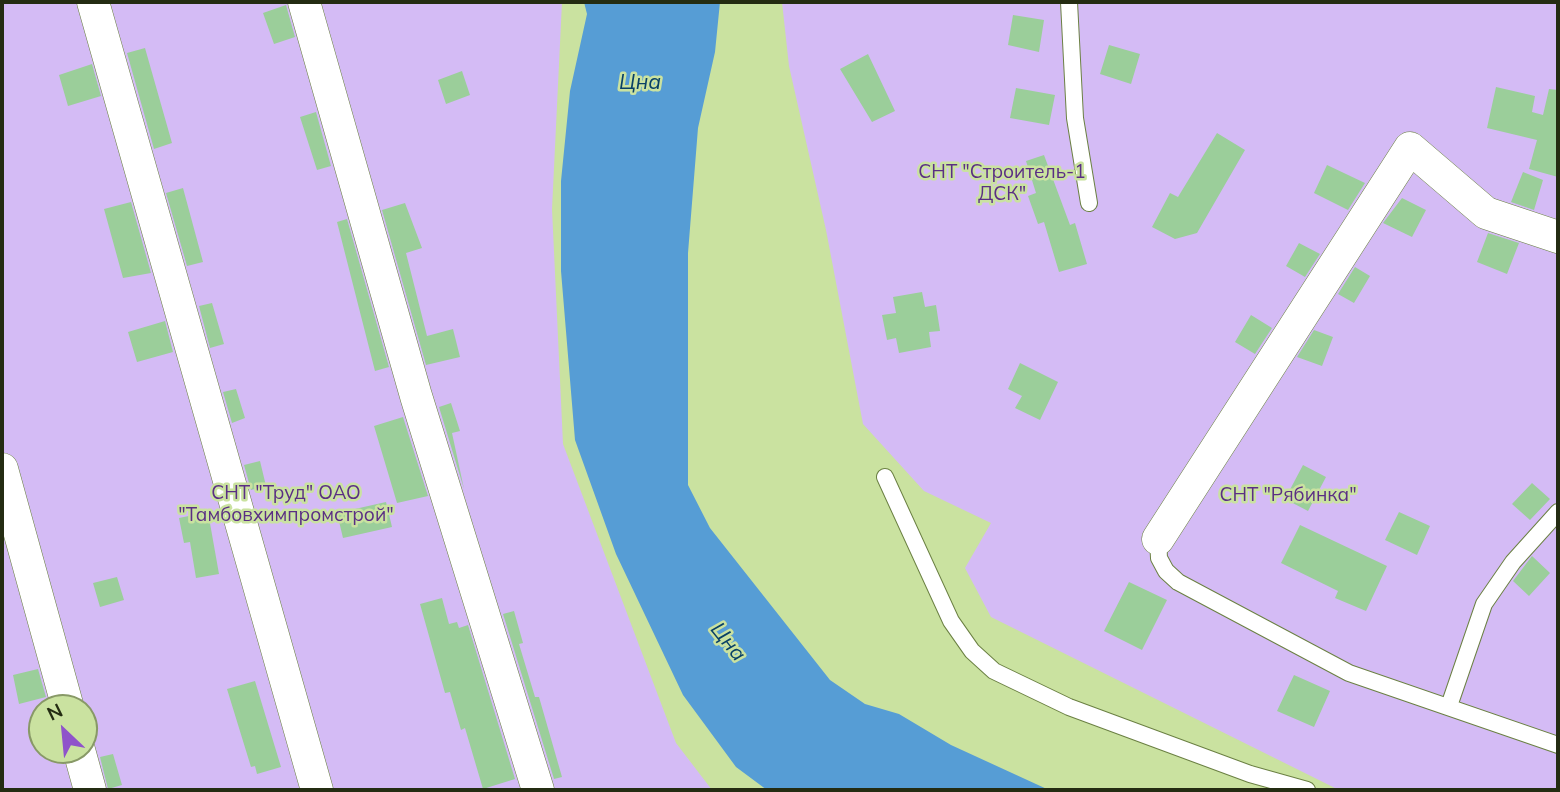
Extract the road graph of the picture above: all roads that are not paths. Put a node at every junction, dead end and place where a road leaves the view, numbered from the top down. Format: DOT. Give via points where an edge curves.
graph roads {
  1 [pos="93,2"];
  2 [pos="304,2"];
  3 [pos="1069,2"];
  4 [pos="1089,203"];
  5 [pos="1558,237"];
  6 [pos="2,469"];
  7 [pos="885,477"];
  8 [pos="1558,512"];
  9 [pos="1158,539"];
  10 [pos="64,694"];
  11 [pos="1449,706"];
  12 [pos="1558,745"];
  13 [pos="83,764"];
  14 [pos="90,790"];
  15 [pos="317,790"];
  16 [pos="538,790"];
  17 [pos="1307,790"];
  1 -- 15 [label="street"];
  2 -- 16 [label="street" via="416,396"];
  3 -- 4 [label="lane" via="1075,118"];
  5 -- 9 [label="street" via="1486,213 1410,148"];
  6 -- 10 [label="street"];
  7 -- 17 [label="lane" via="951,621 972,651 994,671 1069,707 1250,774"];
  8 -- 11 [label="lane" via="1513,562 1484,604"];
  9 -- 11 [label="lane" via="1159,558 1166,571 1196,593 1349,673"];
  11 -- 12 [label="lane"];
  13 -- 14 [label="street"];
}
